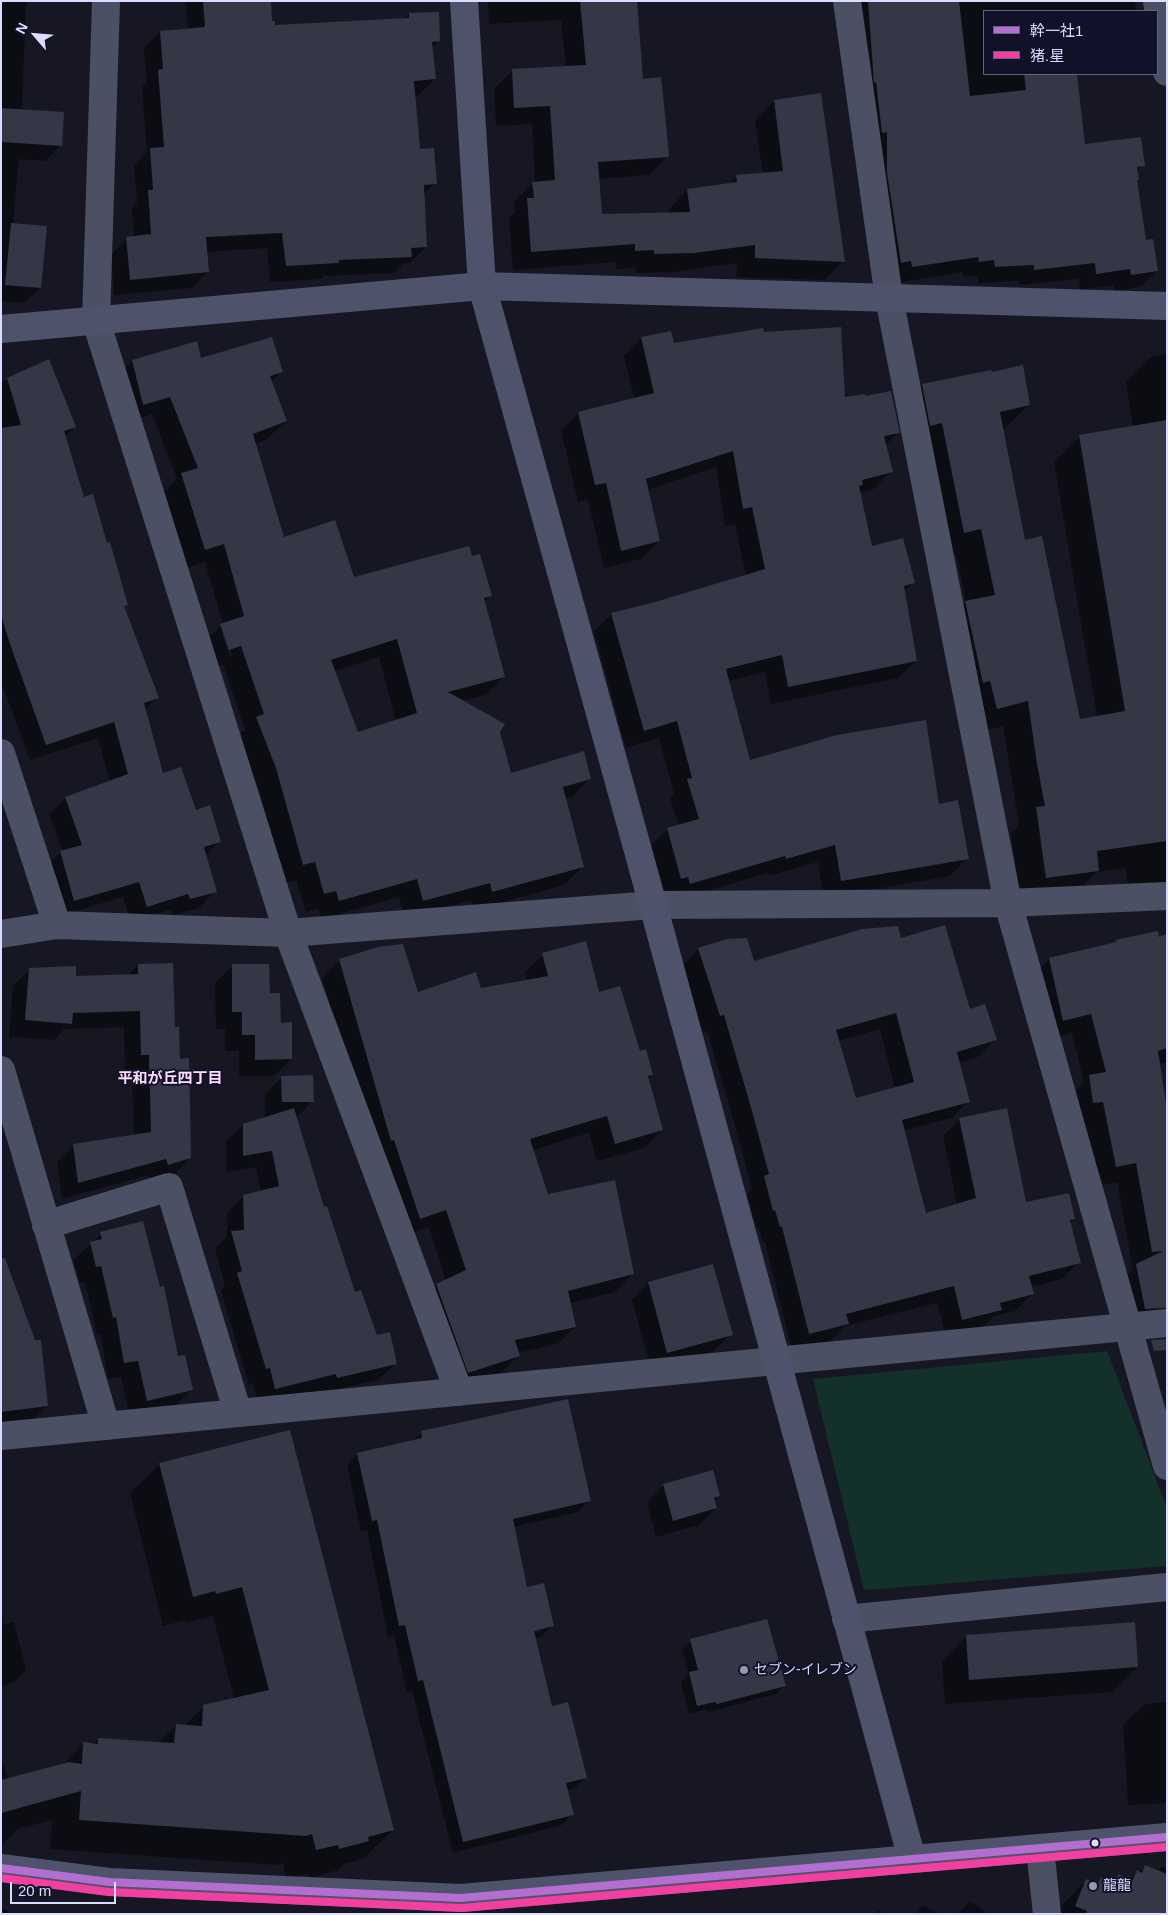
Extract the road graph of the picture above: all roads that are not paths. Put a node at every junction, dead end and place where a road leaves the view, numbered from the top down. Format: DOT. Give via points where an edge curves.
graph roads {
  1 [pos="106,1"];
  2 [pos="464,1"];
  3 [pos="847,1"];
  4 [pos="1158,1"];
  5 [pos="1167,72"];
  6 [pos="482,286"];
  7 [pos="889,298"];
  8 [pos="1167,306"];
  9 [pos="96,321"];
  10 [pos="1,329"];
  11 [pos="1,753"];
  12 [pos="1167,896"];
  13 [pos="1008,903"];
  14 [pos="653,905"];
  15 [pos="57,925"];
  16 [pos="288,933"];
  17 [pos="1,934"];
  18 [pos="1,1070"];
  19 [pos="46,1225"];
  20 [pos="1167,1323"];
  21 [pos="1127,1327"];
  22 [pos="776,1361"];
  23 [pos="459,1392"];
  24 [pos="238,1413"];
  25 [pos="106,1426"];
  26 [pos="1,1436"];
  27 [pos="1167,1466"];
  28 [pos="1167,1587"];
  29 [pos="846,1619"];
  30 [pos="1167,1837"];
  31 [pos="1040,1848"];
  32 [pos="912,1859"];
  33 [pos="1,1868"];
  34 [pos="461,1906"];
  35 [pos="1047,1914"];
  1 -- 9 [label="street"];
  2 -- 6 [label="street"];
  3 -- 7 [label="street"];
  4 -- 5 [label="street"];
  6 -- 7 [label="street"];
  6 -- 9 [label="street"];
  6 -- 14 [label="street"];
  7 -- 8 [label="street"];
  7 -- 13 [label="street"];
  9 -- 10 [label="street"];
  9 -- 16 [label="street"];
  11 -- 15 [label="street"];
  12 -- 13 [label="street"];
  13 -- 14 [label="street"];
  13 -- 21 [label="street"];
  14 -- 16 [label="street"];
  14 -- 22 [label="street"];
  15 -- 16 [label="street"];
  15 -- 17 [label="street"];
  16 -- 23 [label="street"];
  18 -- 19 [label="street"];
  19 -- 24 [label="street" via="169,1187"];
  19 -- 25 [label="street"];
  20 -- 21 [label="street"];
  21 -- 22 [label="street"];
  21 -- 27 [label="street"];
  22 -- 23 [label="street"];
  22 -- 29 [label="street"];
  23 -- 24 [label="street"];
  24 -- 25 [label="street"];
  25 -- 26 [label="street"];
  28 -- 29 [label="street"];
  29 -- 32 [label="street"];
  30 -- 31 [label="street"];
  31 -- 32 [label="street"];
  31 -- 35 [label="street"];
  32 -- 34 [label="street"];
  33 -- 34 [label="street" via="109,1882"];
}
